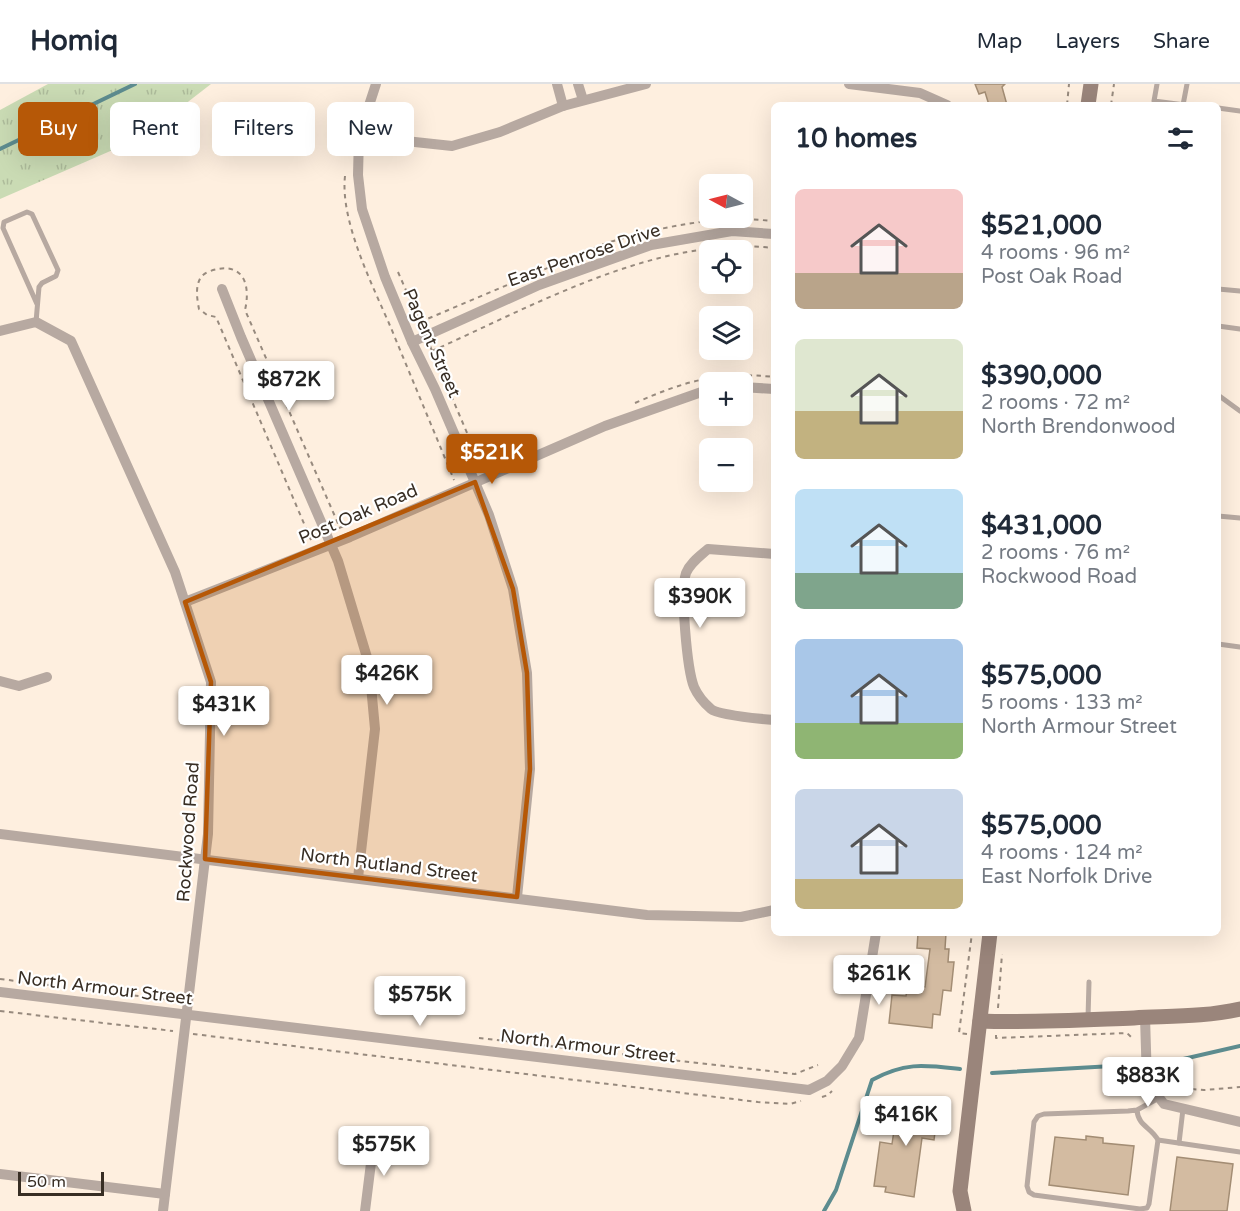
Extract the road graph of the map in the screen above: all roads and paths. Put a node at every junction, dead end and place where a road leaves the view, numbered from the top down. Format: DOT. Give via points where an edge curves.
graph roads {
  1 [pos="376,84"];
  2 [pos="557,84"];
  3 [pos="578,84"];
  4 [pos="646,84"];
  5 [pos="849,84"];
  6 [pos="1069,84"];
  7 [pos="1091,84"];
  8 [pos="1114,84"];
  9 [pos="1156,84"];
  10 [pos="1186,84"];
  11 [pos="584,100"];
  12 [pos="370,102"];
  13 [pos="941,102"];
  14 [pos="1067,102"];
  15 [pos="1088,102"];
  16 [pos="1111,102"];
  17 [pos="1162,102"];
  18 [pos="1184,102"];
  19 [pos="563,105"];
  20 [pos="1221,108"];
  21 [pos="1240,111"];
  22 [pos="414,142"];
  23 [pos="358,156"];
  24 [pos="345,176"];
  25 [pos="753,219"];
  26 [pos="771,221"];
  27 [pos="771,234"];
  28 [pos="771,248"];
  29 [pos="398,272"];
  30 [pos="222,289"];
  31 [pos="1221,289"];
  32 [pos="1240,291"];
  33 [pos="37,304"];
  34 [pos="36,322"];
  35 [pos="1221,326"];
  36 [pos="1240,329"];
  37 [pos="0,331"];
  38 [pos="426,336"];
  39 [pos="412,342"];
  40 [pos="432,351"];
  41 [pos="753,388"];
  42 [pos="771,389"];
  43 [pos="699,393"];
  44 [pos="1221,397"];
  45 [pos="1240,411"];
  46 [pos="482,468"];
  47 [pos="454,480"];
  48 [pos="475,482"];
  49 [pos="1221,516"];
  50 [pos="1240,518"];
  51 [pos="331,544"];
  52 [pos="771,554"];
  53 [pos="185,602"];
  54 [pos="1221,644"];
  55 [pos="1240,647"];
  56 [pos="47,677"];
  57 [pos="0,681"];
  58 [pos="771,720"];
  59 [pos="0,834"];
  60 [pos="205,859"];
  61 [pos="358,878"];
  62 [pos="517,897"];
  63 [pos="771,911"];
  64 [pos="876,936"];
  65 [pos="972,936"];
  66 [pos="990,936"];
  67 [pos="1002,951"];
  68 [pos="0,979"];
  69 [pos="1089,982"];
  70 [pos="0,992"];
  71 [pos="188,1008"];
  72 [pos="1240,1009"];
  73 [pos="0,1011"];
  74 [pos="1145,1017"];
  75 [pos="1088,1020"];
  76 [pos="980,1022"];
  77 [pos="997,1022"];
  78 [pos="185,1033"];
  79 [pos="967,1034"];
  80 [pos="477,1038"];
  81 [pos="1134,1050"];
  82 [pos="818,1065"];
  83 [pos="1162,1086"];
  84 [pos="1240,1087"];
  85 [pos="835,1089"];
  86 [pos="815,1098"];
  87 [pos="1159,1098"];
  88 [pos="806,1100"];
  89 [pos="1183,1109"];
  90 [pos="1137,1110"];
  91 [pos="1240,1122"];
  92 [pos="374,1139"];
  93 [pos="1158,1140"];
  94 [pos="1179,1143"];
  95 [pos="1240,1152"];
  96 [pos="0,1174"];
  97 [pos="960,1191"];
  98 [pos="165,1194"];
  99 [pos="163,1211"];
  100 [pos="365,1211"];
  101 [pos="952,1211"];
  102 [pos="964,1211"];
  1 -- 12 [label="street, Pagent Street"];
  2 -- 19 [label="street"];
  3 -- 11 [label="street"];
  4 -- 11 [label="street"];
  5 -- 13 [label="street" via="920,93"];
  6 -- 14 [label="path"];
  7 -- 15 [label="street"];
  8 -- 16 [label="path"];
  9 -- 17 [label="lane" via="1155,101"];
  10 -- 18 [label="lane"];
  11 -- 19 [label="street"];
  19 -- 22 [label="street" via="500,132 452,146"];
  20 -- 21 [label="lane"];
  23 -- 39 [label="street, Pagent Street" via="362,209 384,277"];
  24 -- 47 [label="path" via="347,211 363,261"];
  25 -- 26 [label="path"];
  27 -- 38 [label="street, East Penrose Drive" via="732,231 651,245 539,285"];
  28 -- 40 [label="path" via="700,249 606,274"];
  29 -- 38 [label="path"];
  30 -- 51 [label="street"];
  31 -- 32 [label="lane"];
  33 -- 33 [label="lane" via="39,287 56,276 58,270 32,214 27,212 2,226"];
  33 -- 34 [label="lane"];
  34 -- 37 [label="street"];
  34 -- 53 [label="street, Rockwood Road" via="71,341 176,572"];
  35 -- 36 [label="lane"];
  38 -- 39 [label="street, East Penrose Drive"];
  38 -- 40 [label="path"];
  39 -- 48 [label="street, Pagent Street"];
  40 -- 46 [label="path"];
  41 -- 42 [label="street"];
  43 -- 48 [label="street, Post Oak Road" via="605,426"];
  44 -- 45 [label="lane"];
  48 -- 51 [label="street, Post Oak Road"];
  48 -- 62 [label="street, Pagent Street" via="513,589 527,673 530,769"];
  49 -- 50 [label="lane"];
  51 -- 53 [label="street, Post Oak Road"];
  51 -- 61 [label="street" via="369,664 375,729"];
  52 -- 58 [label="street" via="708,549 686,573 683,603 693,686 701,700 713,711"];
  53 -- 60 [label="street, Rockwood Road" via="211,682"];
  54 -- 55 [label="lane"];
  56 -- 57 [label="street" via="19,686"];
  59 -- 60 [label="street, North Rutland Street"];
  60 -- 61 [label="street, North Rutland Street"];
  60 -- 71 [label="street, Rockwood Road"];
  61 -- 62 [label="street, North Rutland Street"];
  62 -- 63 [label="street, North Rutland Street" via="647,915 741,917"];
  64 -- 71 [label="street, North Armour Street" via="859,1038 842,1066 827,1081 809,1090"];
  65 -- 79 [label="path" via="959,1033"];
  66 -- 76 [label="street"];
  67 -- 77 [label="path"];
  68 -- 71 [label="path"];
  69 -- 75 [label="lane"];
  70 -- 71 [label="street, North Armour Street"];
  71 -- 78 [label="street, Rockwood Road"];
  72 -- 74 [label="street" via="1219,1014"];
  73 -- 78 [label="path"];
  74 -- 75 [label="street"];
  74 -- 87 [label="street" via="1147,1082"];
  75 -- 77 [label="street"];
  76 -- 77 [label="street"];
  76 -- 97 [label="street"];
  77 -- 81 [label="path" via="996,1038 1127,1033 1134,1038"];
  78 -- 88 [label="path" via="758,1102 790,1104"];
  78 -- 98 [label="street, Rockwood Road"];
  80 -- 82 [label="path" via="795,1074"];
  83 -- 84 [label="path" via="1204,1090"];
  85 -- 86 [label="path"];
  87 -- 89 [label="street" via="1164,1104"];
  87 -- 90 [label="lane"];
  89 -- 91 [label="street"];
  89 -- 94 [label="lane"];
  90 -- 93 [label="lane" via="1142,1126"];
  90 -- 93 [label="lane" via="1038,1116 1034,1122 1029,1192 1034,1196 1147,1208"];
  92 -- 100 [label="street"];
  93 -- 94 [label="lane"];
  94 -- 95 [label="lane"];
  96 -- 98 [label="street"];
  97 -- 101 [label="street"];
  97 -- 102 [label="street"];
  98 -- 99 [label="street, Rockwood Road"];
}
